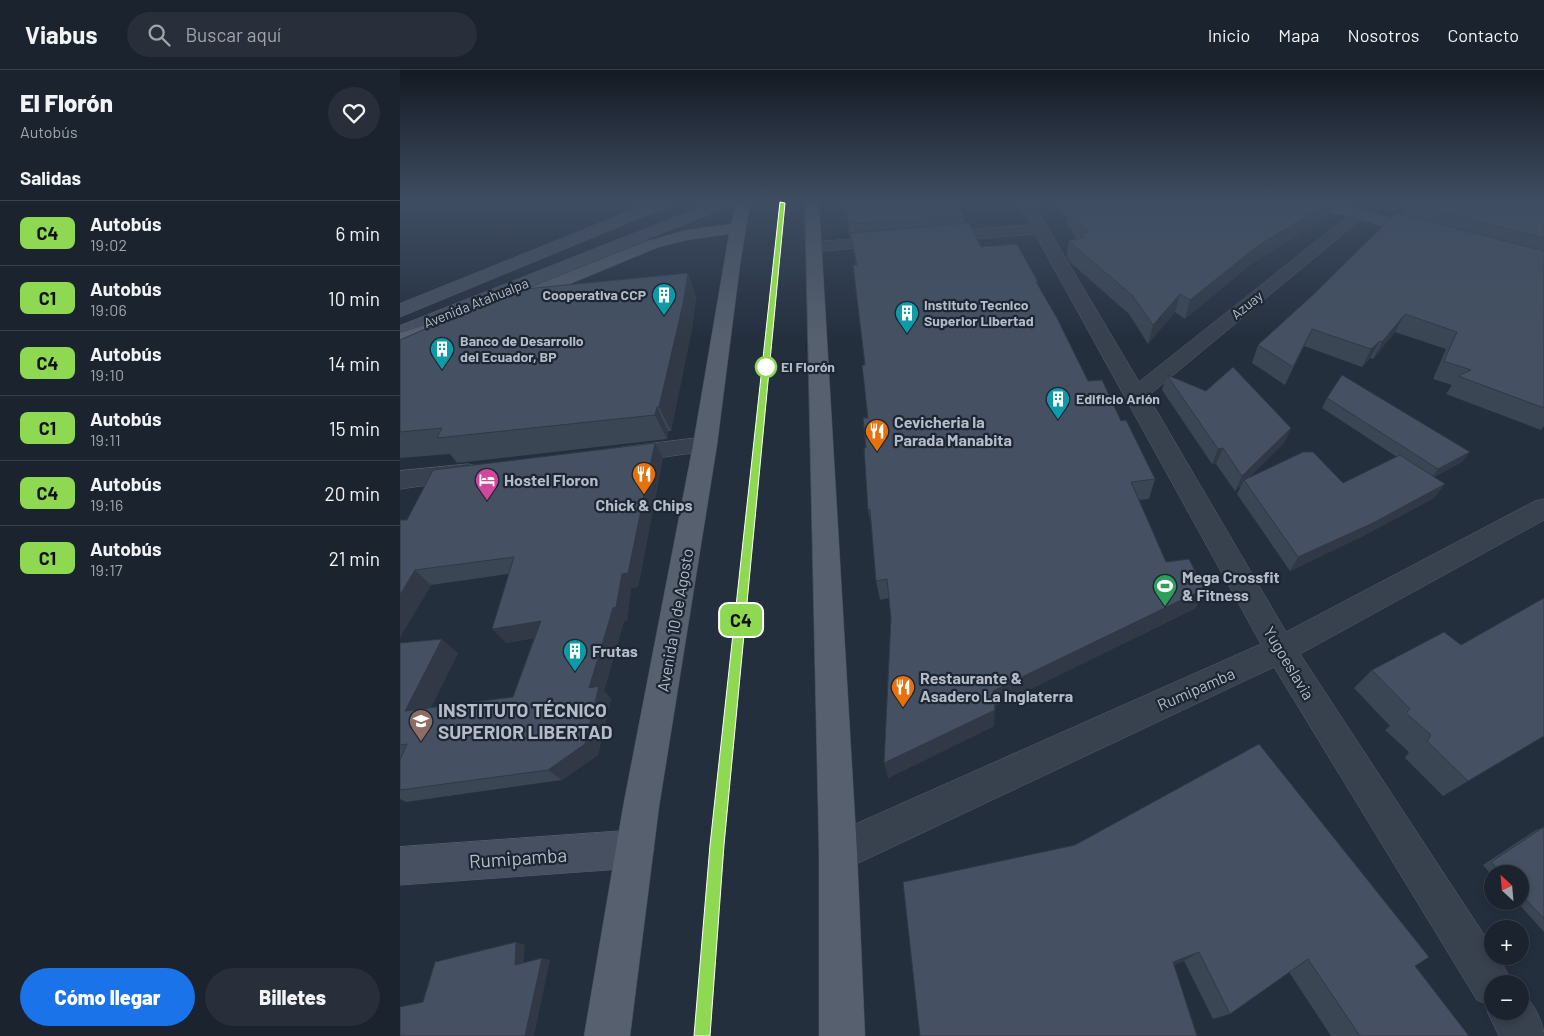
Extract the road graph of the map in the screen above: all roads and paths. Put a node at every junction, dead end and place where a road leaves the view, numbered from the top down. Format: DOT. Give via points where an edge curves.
graph roads {
  1 [pos="554,248"];
  2 [pos="586,248"];
  3 [pos="613,248"];
  4 [pos="643,248"];
  5 [pos="735,248"];
  6 [pos="814,248"];
  7 [pos="1050,248"];
  8 [pos="1308,248"];
  9 [pos="400,311"];
  10 [pos="400,323"];
  11 [pos="400,334"];
  12 [pos="400,339"];
  13 [pos="1136,395"];
  14 [pos="705,446"];
  15 [pos="596,458"];
  16 [pos="488,470"];
  17 [pos="400,480"];
  18 [pos="1544,508"];
  19 [pos="1280,650"];
  20 [pos="635,850"];
  21 [pos="838,852"];
  22 [pos="400,866"];
  23 [pos="1486,975"];
  24 [pos="1515,1020"];
  25 [pos="607,1036"];
  26 [pos="842,1036"];
  27 [pos="1525,1036"];
  1 -- 9 [label="main road, Avenida Atahualpa"];
  2 -- 10 [label="main road, Avenida Atahualpa"];
  3 -- 11 [label="main road, Avenida Atahualpa"];
  4 -- 12 [label="main road" via="483,313"];
  5 -- 14 [label="main road, Avenida 10 de Agosto"];
  6 -- 21 [label="main road"];
  7 -- 13 [label="street, Yugoeslavia"];
  8 -- 13 [label="street, Azuay"];
  13 -- 19 [label="street, Yugoeslavia"];
  14 -- 15 [label="street"];
  14 -- 20 [label="main road, Avenida 10 de Agosto"];
  16 -- 17 [label="street"];
  18 -- 19 [label="street, Rumipamba"];
  19 -- 21 [label="street, Rumipamba"];
  19 -- 23 [label="street, Yugoeslavia"];
  20 -- 22 [label="main road, Rumipamba"];
  20 -- 25 [label="main road, Avenida 10 de Agosto"];
  21 -- 26 [label="main road"];
  24 -- 27 [label="street"];
}
